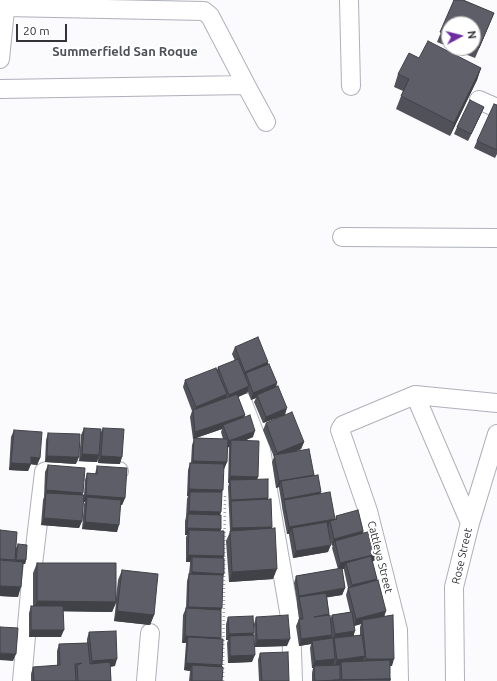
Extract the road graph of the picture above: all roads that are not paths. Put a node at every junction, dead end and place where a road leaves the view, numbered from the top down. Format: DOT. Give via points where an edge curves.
graph roads {
  1 [pos="348,0"];
  2 [pos="6,4"];
  3 [pos="0,59"];
  4 [pos="246,85"];
  5 [pos="351,86"];
  6 [pos="0,89"];
  7 [pos="479,100"];
  8 [pos="497,108"];
  9 [pos="266,122"];
  10 [pos="342,237"];
  11 [pos="497,238"];
  12 [pos="415,395"];
  13 [pos="242,401"];
  14 [pos="497,404"];
  15 [pos="497,434"];
  16 [pos="119,471"];
  17 [pos="470,523"];
  18 [pos="150,633"];
  19 [pos="22,681"];
  20 [pos="146,681"];
  21 [pos="294,681"];
  22 [pos="399,681"];
  23 [pos="455,681"];
  1 -- 5 [label="street"];
  2 -- 3 [label="street"];
  2 -- 4 [label="street" via="204,12 210,16"];
  4 -- 6 [label="street"];
  4 -- 9 [label="street"];
  7 -- 8 [label="street"];
  10 -- 11 [label="street"];
  12 -- 14 [label="street"];
  12 -- 17 [label="street, Rose Street"];
  12 -- 22 [label="street, Cattleya Street" via="343,425 340,430 368,511 398,630"];
  13 -- 21 [label="street" via="261,450 291,622"];
  15 -- 17 [label="street"];
  16 -- 19 [label="street" via="44,472"];
  17 -- 23 [label="street, Rose Street" via="454,586"];
  18 -- 20 [label="street"];
}
